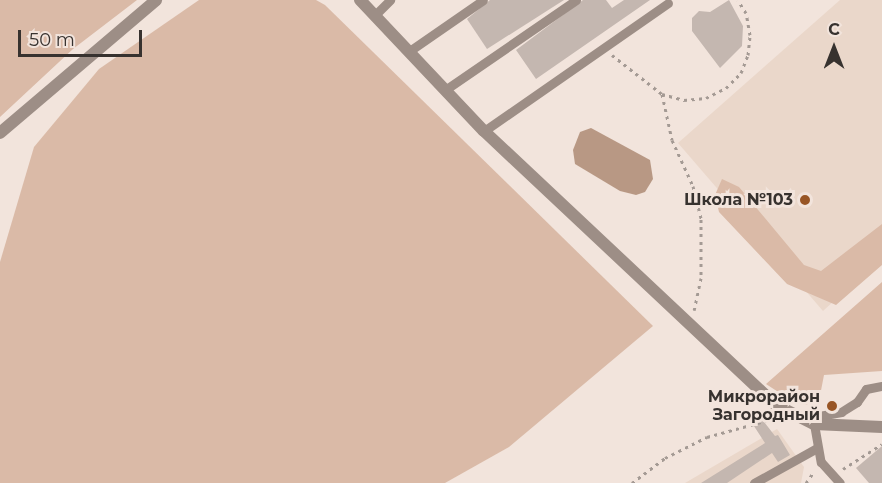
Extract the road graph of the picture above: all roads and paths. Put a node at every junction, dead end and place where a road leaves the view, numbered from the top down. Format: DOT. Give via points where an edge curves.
graph roads {
  1 [pos="156,0"];
  2 [pos="360,0"];
  3 [pos="390,0"];
  4 [pos="483,0"];
  5 [pos="576,0"];
  6 [pos="738,0"];
  7 [pos="668,3"];
  8 [pos="374,16"];
  9 [pos="603,49"];
  10 [pos="408,52"];
  11 [pos="445,90"];
  12 [pos="662,94"];
  13 [pos="484,130"];
  14 [pos="0,133"];
  15 [pos="690,328"];
  16 [pos="882,386"];
  17 [pos="796,417"];
  18 [pos="814,424"];
  19 [pos="882,427"];
  20 [pos="882,444"];
  21 [pos="817,448"];
  22 [pos="836,479"];
  23 [pos="632,483"];
  24 [pos="754,483"];
  1 -- 14 [label="street"];
  2 -- 8 [label="street"];
  3 -- 8 [label="lane"];
  4 -- 10 [label="lane"];
  5 -- 11 [label="lane"];
  6 -- 12 [label="path" via="746,13 750,35 741,73 726,88 706,98 684,100"];
  7 -- 9 [label="lane"];
  8 -- 10 [label="street"];
  9 -- 12 [label="path"];
  9 -- 13 [label="lane"];
  10 -- 11 [label="street"];
  11 -- 13 [label="street"];
  12 -- 15 [label="path" via="672,140 693,186 701,219 701,278"];
  13 -- 15 [label="street"];
  15 -- 17 [label="street"];
  16 -- 17 [label="lane" via="866,389 857,402 841,412"];
  17 -- 18 [label="street"];
  17 -- 23 [label="path" via="707,437 665,458"];
  18 -- 19 [label="street"];
  18 -- 21 [label="lane"];
  20 -- 22 [label="path"];
  21 -- 22 [label="lane"];
  21 -- 24 [label="lane"];
}
